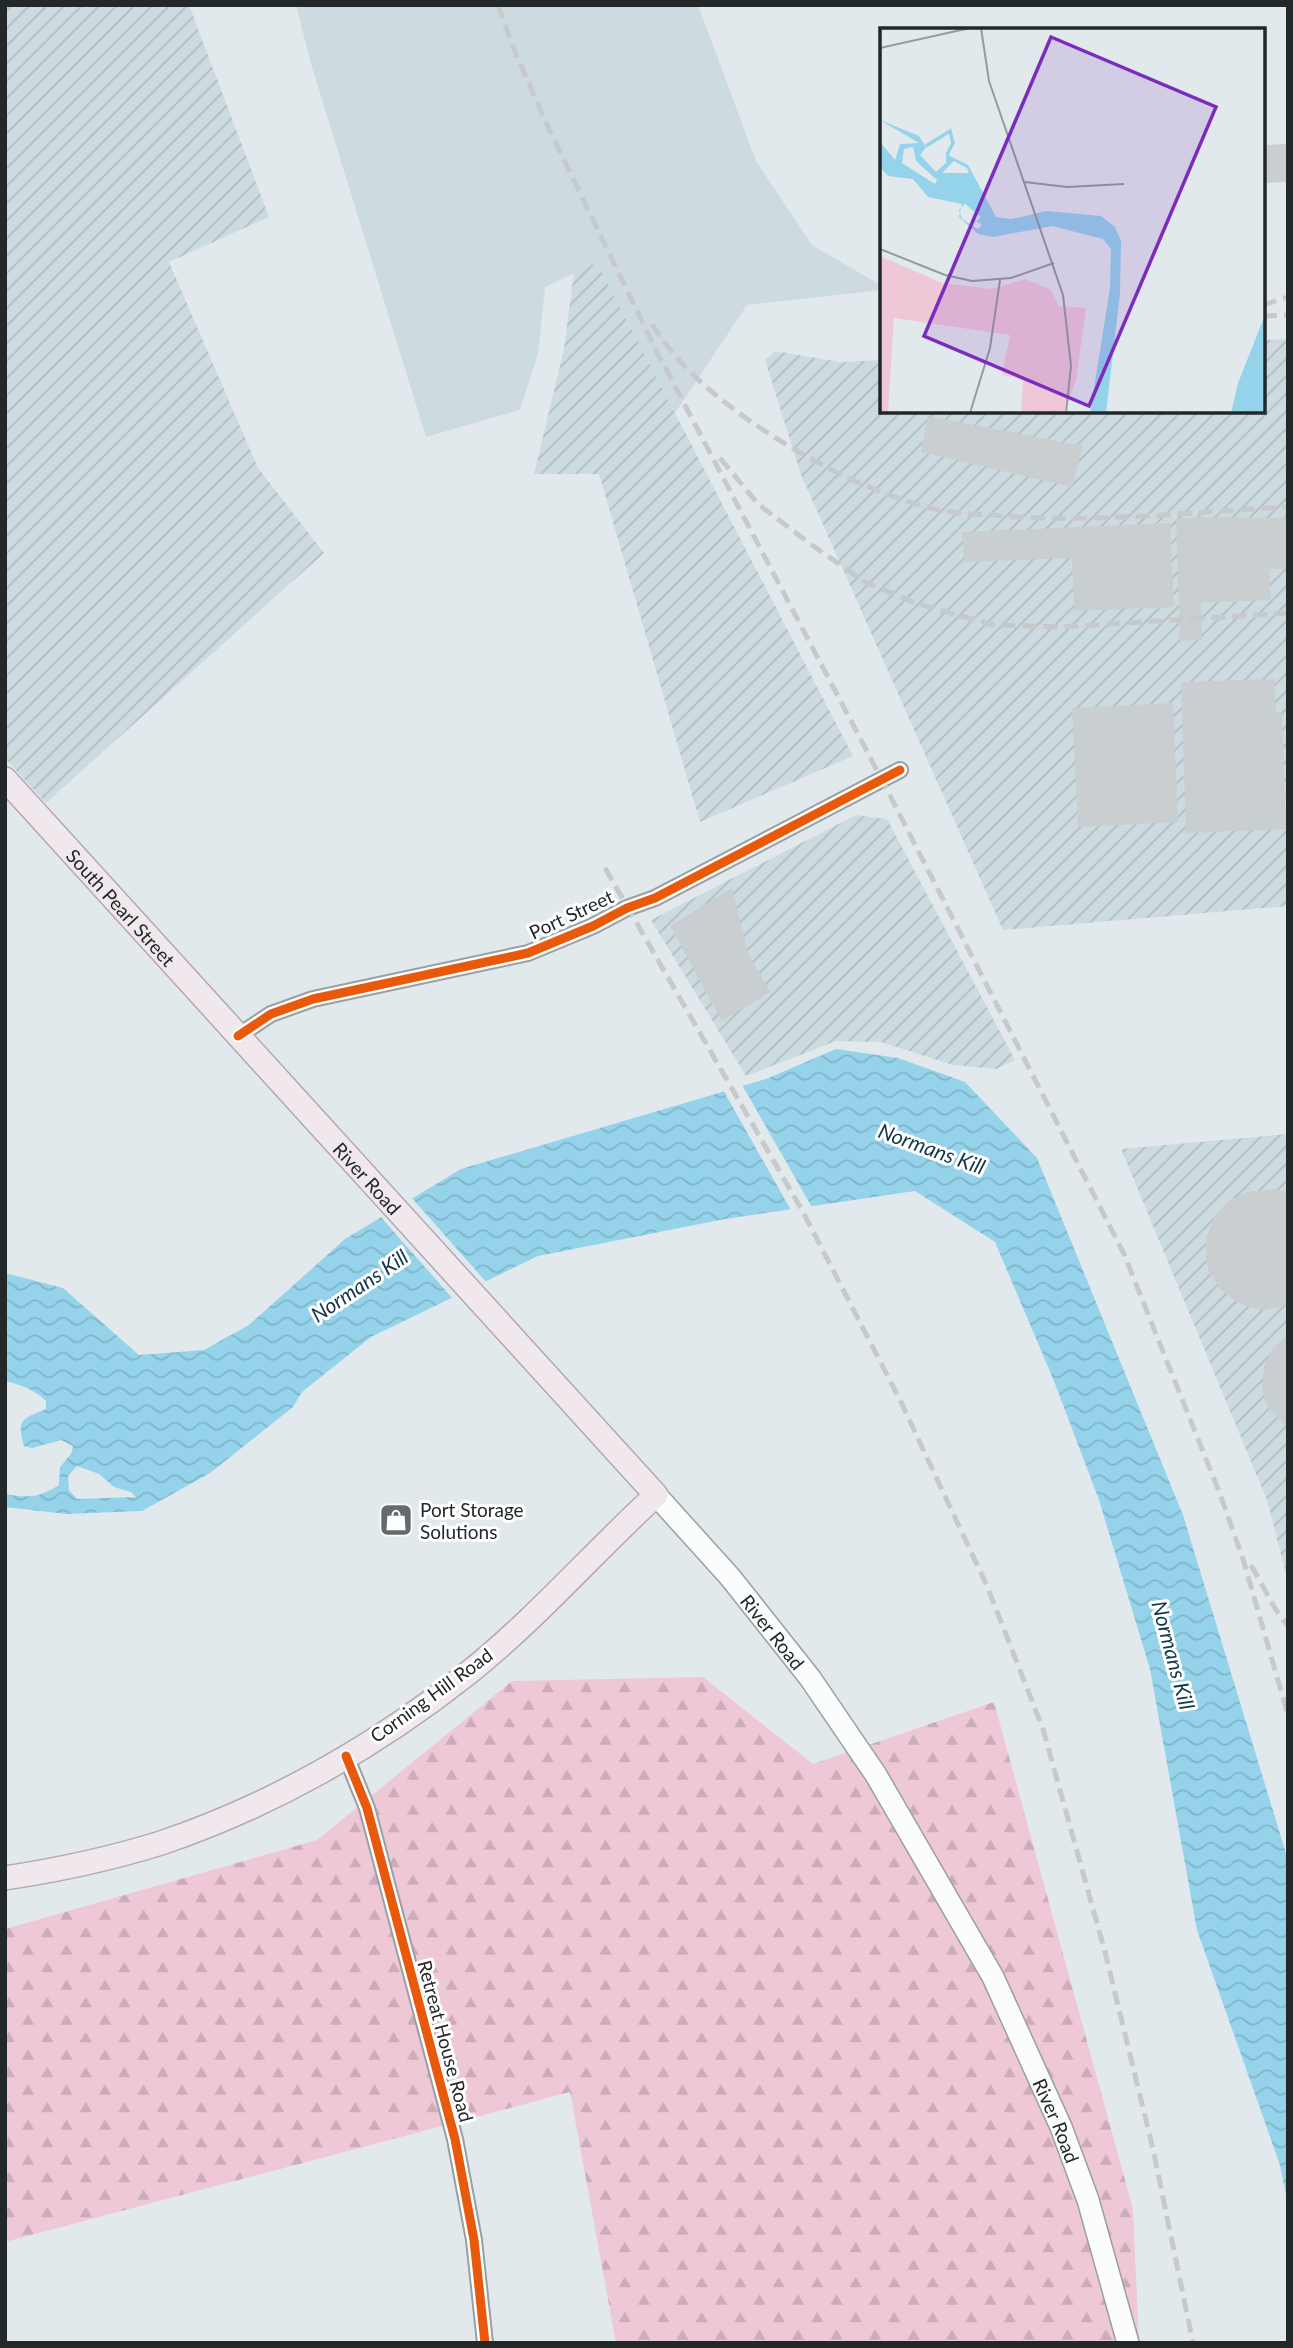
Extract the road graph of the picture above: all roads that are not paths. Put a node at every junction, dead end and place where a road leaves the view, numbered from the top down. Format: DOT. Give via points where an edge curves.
graph roads {
  1 [pos="900,770"];
  2 [pos="5,779"];
  3 [pos="238,1035"];
  4 [pos="656,1495"];
  5 [pos="346,1756"];
  6 [pos="5,1878"];
  7 [pos="485,2343"];
  8 [pos="1128,2343"];
  1 -- 3 [label="street, Port Street" via="654,898 528,953 313,999 271,1014"];
  2 -- 3 [label="main road, South Pearl Street"];
  3 -- 4 [label="main road, River Road"];
  4 -- 5 [label="main road, Corning Hill Road" via="468,1672"];
  4 -- 8 [label="main road, River Road" via="730,1577 810,1678 876,1775 993,1976 1061,2127 1088,2200"];
  5 -- 6 [label="main road, Corning Hill Road" via="262,1802 183,1835 83,1864"];
  5 -- 7 [label="street, Retreat House Road" via="367,1808 455,2139 474,2240"];
}
